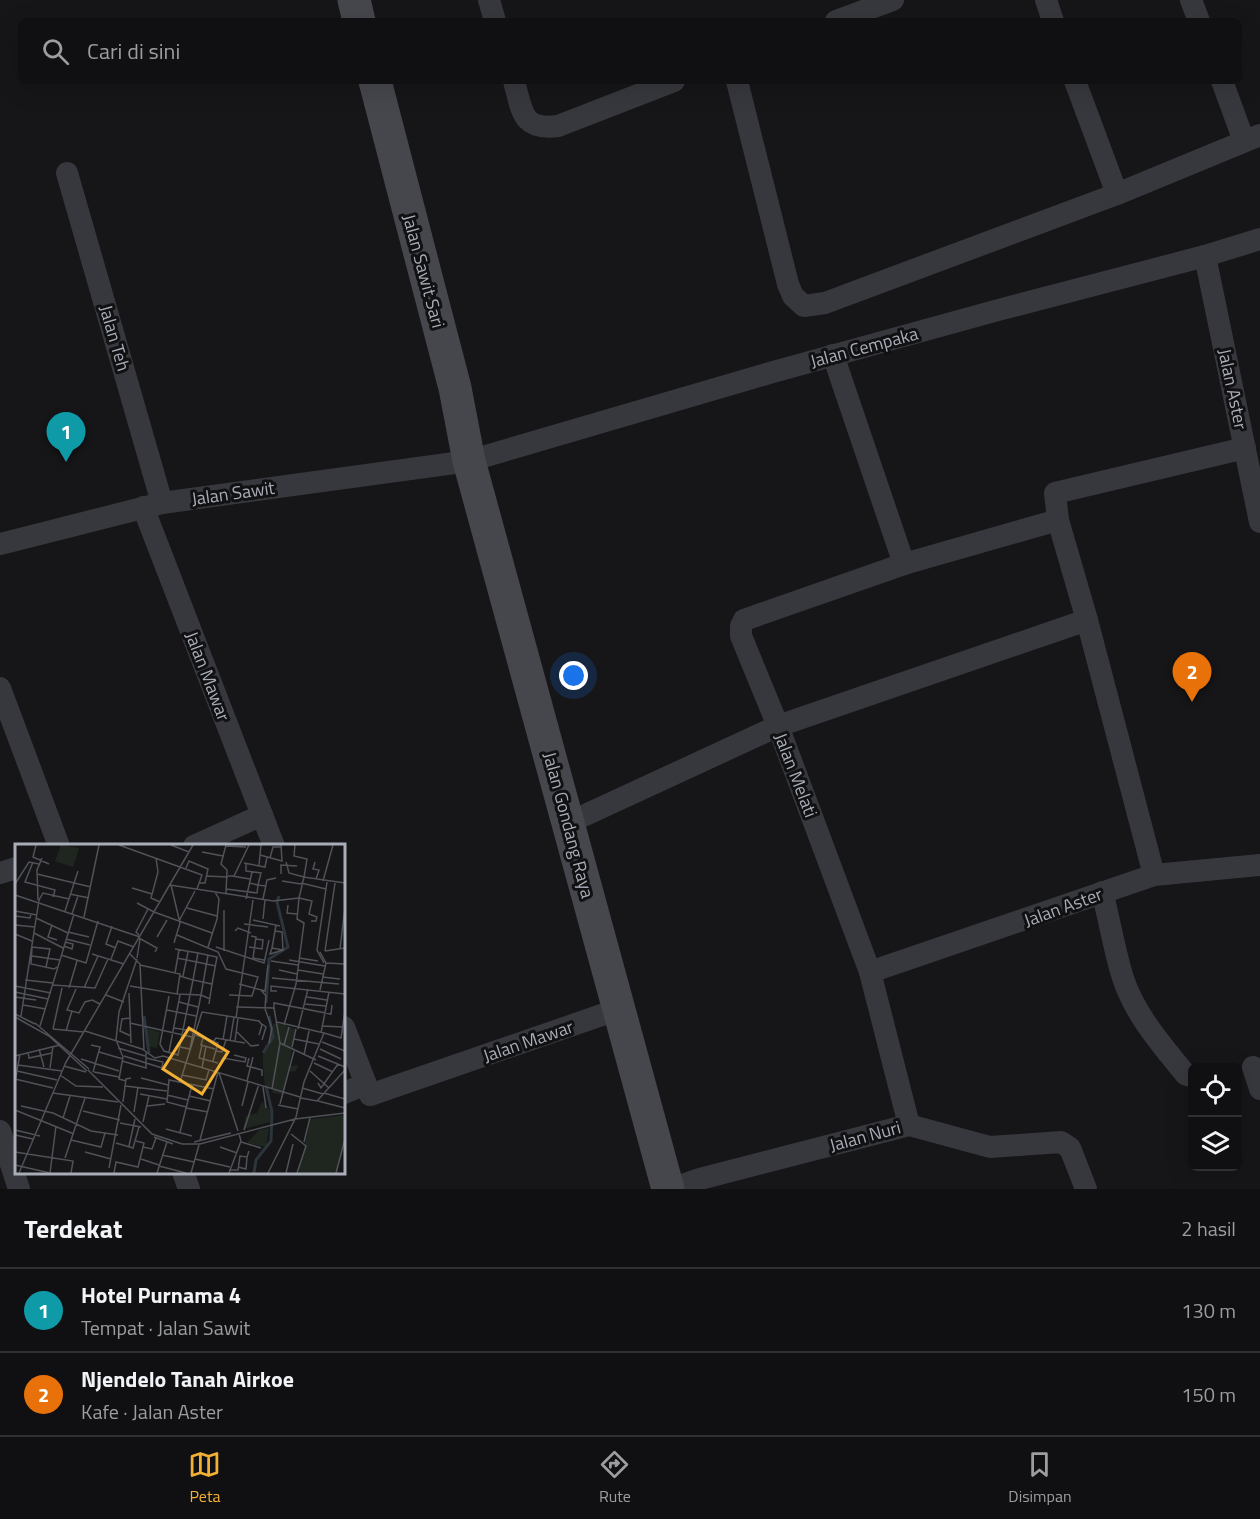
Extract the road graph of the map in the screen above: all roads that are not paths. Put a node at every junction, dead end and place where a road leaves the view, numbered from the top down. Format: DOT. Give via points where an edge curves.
graph roads {
  1 [pos="354,0"];
  2 [pos="489,0"];
  3 [pos="893,0"];
  4 [pos="1046,0"];
  5 [pos="1191,0"];
  6 [pos="358,18"];
  7 [pos="494,18"];
  8 [pos="844,18"];
  9 [pos="1052,18"];
  10 [pos="1198,18"];
  11 [pos="376,84"];
  12 [pos="515,84"];
  13 [pos="666,84"];
  14 [pos="738,84"];
  15 [pos="1077,84"];
  16 [pos="1224,84"];
  17 [pos="1252,138"];
  18 [pos="67,173"];
  19 [pos="1117,194"];
  20 [pos="1260,239"];
  21 [pos="1205,256"];
  22 [pos="833,355"];
  23 [pos="1245,448"];
  24 [pos="469,461"];
  25 [pos="153,505"];
  26 [pos="1058,520"];
  27 [pos="1260,522"];
  28 [pos="0,544"];
  29 [pos="904,564"];
  30 [pos="1087,620"];
  31 [pos="0,688"];
  32 [pos="778,726"];
  33 [pos="262,815"];
  34 [pos="568,823"];
  35 [pos="59,844"];
  36 [pos="198,844"];
  37 [pos="273,844"];
  38 [pos="1260,866"];
  39 [pos="15,868"];
  40 [pos="0,873"];
  41 [pos="1154,874"];
  42 [pos="1102,892"];
  43 [pos="870,972"];
  44 [pos="619,1009"];
  45 [pos="345,1030"];
  46 [pos="1250,1067"];
  47 [pos="1188,1075"];
  48 [pos="366,1084"];
  49 [pos="1260,1089"];
  50 [pos="345,1093"];
  51 [pos="909,1125"];
  52 [pos="0,1131"];
  53 [pos="183,1174"];
  54 [pos="19,1189"];
  55 [pos="189,1189"];
  56 [pos="670,1189"];
  57 [pos="1086,1189"];
  1 -- 6 [label="main road"];
  2 -- 7 [label="street"];
  3 -- 8 [label="street"];
  4 -- 9 [label="street"];
  5 -- 10 [label="street"];
  11 -- 24 [label="main road, Jalan Sawit Sari" via="455,388"];
  12 -- 13 [label="street" via="528,121 542,128 558,126"];
  14 -- 19 [label="street" via="788,284 793,296 804,306 825,303"];
  15 -- 19 [label="street"];
  16 -- 17 [label="street"];
  17 -- 19 [label="street"];
  18 -- 25 [label="street, Jalan Teh"];
  20 -- 21 [label="street, Jalan Cempaka"];
  21 -- 22 [label="street, Jalan Cempaka"];
  21 -- 23 [label="street, Jalan Aster"];
  22 -- 24 [label="street, Jalan Cempaka"];
  22 -- 29 [label="street"];
  23 -- 26 [label="street" via="1054,493"];
  23 -- 27 [label="street, Jalan Aster"];
  24 -- 25 [label="street, Jalan Sawit"];
  24 -- 34 [label="main road, Jalan Gondang Raya"];
  25 -- 28 [label="street, Jalan Sawit"];
  25 -- 33 [label="street, Jalan Mawar"];
  26 -- 29 [label="street"];
  26 -- 30 [label="street"];
  29 -- 32 [label="street" via="744,620 741,636"];
  30 -- 32 [label="street"];
  30 -- 41 [label="street"];
  31 -- 35 [label="street"];
  32 -- 34 [label="street, Jalan Melati"];
  32 -- 43 [label="street, Jalan Melati"];
  33 -- 36 [label="street"];
  33 -- 37 [label="street, Jalan Mawar"];
  34 -- 44 [label="main road, Jalan Gondang Raya"];
  38 -- 41 [label="street, Jalan Aster"];
  39 -- 40 [label="street"];
  41 -- 42 [label="street, Jalan Aster"];
  42 -- 43 [label="street, Jalan Aster"];
  42 -- 47 [label="street" via="1123,978 1134,1003 1153,1035"];
  43 -- 51 [label="street, Jalan Nuri"];
  44 -- 48 [label="street, Jalan Mawar" via="370,1095"];
  44 -- 56 [label="main road, Jalan Gondang Raya"];
  45 -- 48 [label="street"];
  46 -- 49 [label="street"];
  48 -- 50 [label="street"];
  51 -- 56 [label="street, Jalan Nuri"];
  51 -- 57 [label="street" via="990,1147 1062,1142 1070,1148"];
  52 -- 54 [label="street"];
  53 -- 55 [label="street"];
}
